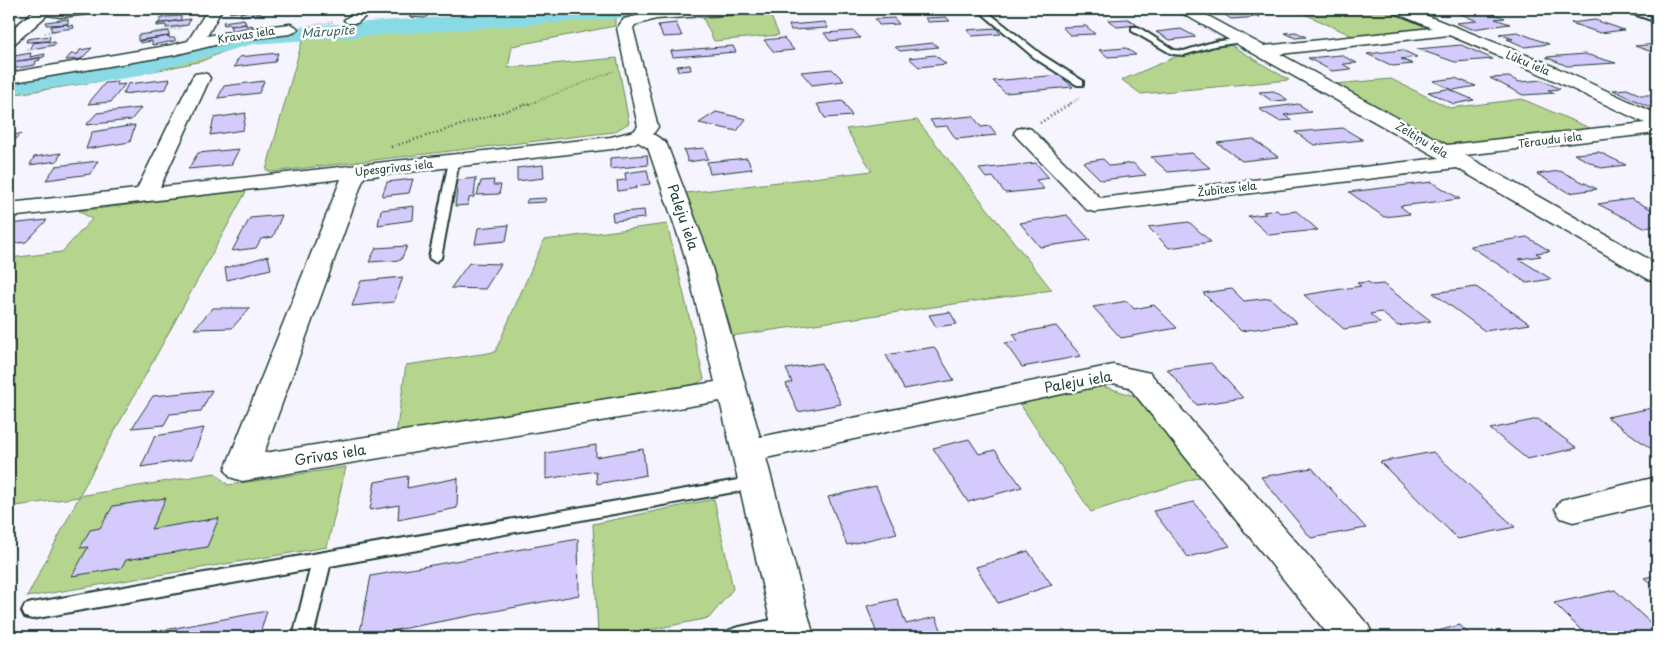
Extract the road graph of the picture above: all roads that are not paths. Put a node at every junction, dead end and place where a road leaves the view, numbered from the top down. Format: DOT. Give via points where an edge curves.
graph roads {
  1 [pos="97,9"];
  2 [pos="215,9"];
  3 [pos="752,9"];
  4 [pos="980,9"];
  5 [pos="1185,9"];
  6 [pos="1398,9"];
  7 [pos="1622,9"];
  8 [pos="41,13"];
  9 [pos="1657,20"];
  10 [pos="290,29"];
  11 [pos="1135,29"];
  12 [pos="1451,31"];
  13 [pos="9,40"];
  14 [pos="1242,40"];
  15 [pos="195,43"];
  16 [pos="1263,51"];
  17 [pos="9,78"];
  18 [pos="202,78"];
  19 [pos="1080,83"];
  20 [pos="1657,121"];
  21 [pos="1657,127"];
  22 [pos="1024,133"];
  23 [pos="641,135"];
  24 [pos="1450,157"];
  25 [pos="454,161"];
  26 [pos="355,172"];
  27 [pos="145,195"];
  28 [pos="9,210"];
  29 [pos="435,258"];
  30 [pos="1655,271"];
  31 [pos="732,389"];
  32 [pos="748,451"];
  33 [pos="755,483"];
  34 [pos="1657,490"];
  35 [pos="1573,509"];
  36 [pos="322,559"];
  37 [pos="32,611"];
  38 [pos="792,631"];
  39 [pos="303,637"];
  40 [pos="735,637"];
  41 [pos="1354,637"];
  1 -- 8 [label="street"];
  2 -- 15 [label="street"];
  3 -- 23 [label="street" via="656,15 629,22 625,28 648,127"];
  4 -- 19 [label="lane" via="1039,57"];
  5 -- 14 [label="street, Zeltiņu iela"];
  6 -- 12 [label="street, Lūku iela"];
  7 -- 9 [label="lane"];
  8 -- 13 [label="street"];
  10 -- 15 [label="street, Kravas iela" via="249,32"];
  11 -- 14 [label="lane" via="1172,52 1184,54 1213,44"];
  12 -- 16 [label="street"];
  12 -- 20 [label="street, Lūku iela" via="1538,66"];
  14 -- 16 [label="street, Zeltiņu iela"];
  15 -- 17 [label="street, Kravas iela" via="174,50"];
  16 -- 24 [label="street, Zeltiņu iela"];
  18 -- 27 [label="street"];
  21 -- 24 [label="street, Tēraudu iela"];
  22 -- 24 [label="street, Žubītes iela" via="1095,205"];
  23 -- 25 [label="street, Upesgrīvas iela" via="612,143"];
  23 -- 31 [label="street, Paleju iela" via="657,145 695,250"];
  24 -- 30 [label="street, Zeltiņu iela"];
  25 -- 26 [label="street, Upesgrīvas iela"];
  25 -- 29 [label="lane"];
  26 -- 27 [label="street, Upesgrīvas iela"];
  26 -- 31 [label="street, Grīvas iela" via="242,469"];
  27 -- 28 [label="street, Upesgrīvas iela"];
  31 -- 32 [label="street, Paleju iela"];
  32 -- 33 [label="street, Paleju iela"];
  32 -- 41 [label="street, Paleju iela" via="1113,374 1140,380"];
  33 -- 36 [label="lane"];
  33 -- 38 [label="street, Paleju iela"];
  34 -- 35 [label="street"];
  36 -- 37 [label="lane"];
  36 -- 39 [label="lane"];
  38 -- 40 [label="lane"];
}
